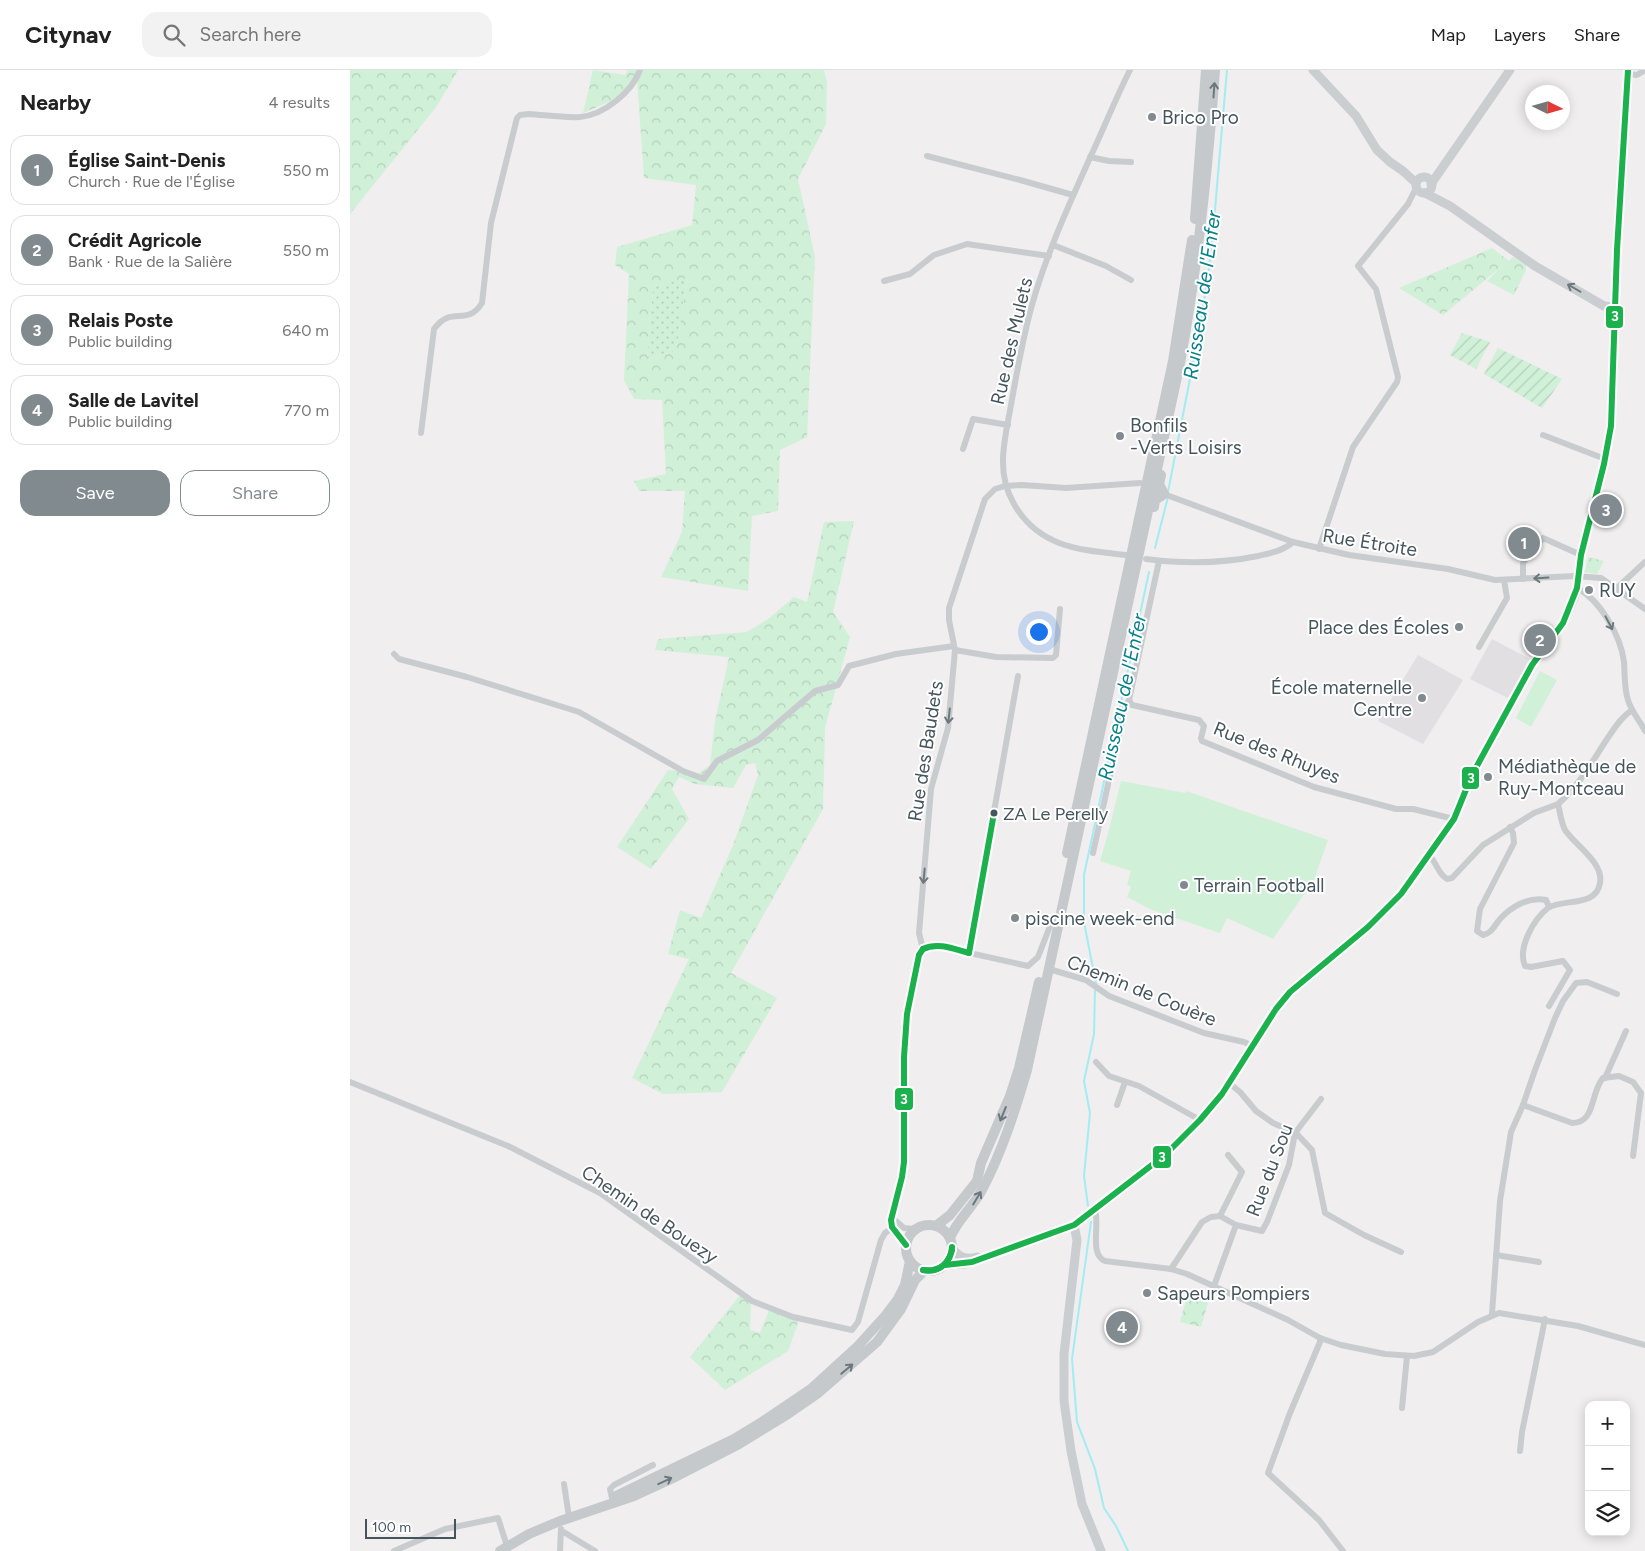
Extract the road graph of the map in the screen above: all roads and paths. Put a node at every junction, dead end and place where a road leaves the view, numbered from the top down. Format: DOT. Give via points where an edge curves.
graph roads {
  1 [pos="640,70"];
  2 [pos="1130,70"];
  3 [pos="1206,70"];
  4 [pos="1215,70"];
  5 [pos="1313,70"];
  6 [pos="1510,70"];
  7 [pos="1645,70"];
  8 [pos="1628,72"];
  9 [pos="927,156"];
  10 [pos="1090,157"];
  11 [pos="1131,162"];
  12 [pos="1424,185"];
  13 [pos="1073,195"];
  14 [pos="1053,245"];
  15 [pos="1048,256"];
  16 [pos="1132,280"];
  17 [pos="884,281"];
  18 [pos="1614,307"];
  19 [pos="1008,425"];
  20 [pos="421,433"];
  21 [pos="1543,436"];
  22 [pos="963,449"];
  23 [pos="1162,454"];
  24 [pos="1606,459"];
  25 [pos="1151,463"];
  26 [pos="1140,483"];
  27 [pos="1006,486"];
  28 [pos="1168,495"];
  29 [pos="1144,497"];
  30 [pos="1144,534"];
  31 [pos="1293,542"];
  32 [pos="1319,549"];
  33 [pos="1126,555"];
  34 [pos="1581,555"];
  35 [pos="1146,559"];
  36 [pos="1159,561"];
  37 [pos="1645,562"];
  38 [pos="1579,576"];
  39 [pos="1504,580"];
  40 [pos="1523,580"];
  41 [pos="1577,588"];
  42 [pos="1617,588"];
  43 [pos="1060,609"];
  44 [pos="1645,609"];
  45 [pos="954,648"];
  46 [pos="1479,648"];
  47 [pos="394,654"];
  48 [pos="1018,676"];
  49 [pos="1129,700"];
  50 [pos="1632,710"];
  51 [pos="1645,731"];
  52 [pos="1558,804"];
  53 [pos="1454,819"];
  54 [pos="1510,827"];
  55 [pos="1093,853"];
  56 [pos="1429,855"];
  57 [pos="1550,907"];
  58 [pos="1052,921"];
  59 [pos="923,949"];
  60 [pos="969,953"];
  61 [pos="1049,970"];
  62 [pos="1617,994"];
  63 [pos="1549,1006"];
  64 [pos="1626,1031"];
  65 [pos="1254,1046"];
  66 [pos="1096,1062"];
  67 [pos="1605,1078"];
  68 [pos="350,1082"];
  69 [pos="1125,1082"];
  70 [pos="1229,1083"];
  71 [pos="1321,1099"];
  72 [pos="1117,1105"];
  73 [pos="1523,1105"];
  74 [pos="1200,1120"];
  75 [pos="1295,1133"];
  76 [pos="1228,1155"];
  77 [pos="1633,1156"];
  78 [pos="1095,1209"];
  79 [pos="1220,1216"];
  80 [pos="1074,1225"];
  81 [pos="1236,1225"];
  82 [pos="895,1226"];
  83 [pos="936,1226"];
  84 [pos="915,1229"];
  85 [pos="951,1243"];
  86 [pos="906,1245"];
  87 [pos="1021,1245"];
  88 [pos="1401,1252"];
  89 [pos="1496,1255"];
  90 [pos="910,1261"];
  91 [pos="1539,1262"];
  92 [pos="945,1265"];
  93 [pos="1171,1269"];
  94 [pos="924,1270"];
  95 [pos="1214,1286"];
  96 [pos="1492,1314"];
  97 [pos="1545,1319"];
  98 [pos="1320,1338"];
  99 [pos="1645,1345"];
  100 [pos="1407,1356"];
  101 [pos="1402,1408"];
  102 [pos="1520,1451"];
  103 [pos="653,1465"];
  104 [pos="564,1484"];
  105 [pos="612,1498"];
  106 [pos="604,1505"];
  107 [pos="564,1523"];
  108 [pos="503,1549"];
  109 [pos="394,1551"];
  110 [pos="560,1551"];
  111 [pos="595,1551"];
  112 [pos="1101,1551"];
  113 [pos="1343,1551"];
  1 -- 20 [label="street" via="623,95 593,114 580,117 529,114 517,118 491,223 482,303 468,316 447,317 434,329"];
  2 -- 10 [label="street, Rue des Mulets"];
  3 -- 25 [label="main road" via="1189,268 1174,362"];
  23 -- 4 [label="main road, one-way" via="1196,269"];
  5 -- 12 [label="main road" via="1356,116 1377,150"];
  6 -- 12 [label="main road" via="1444,164"];
  7 -- 8 [label="street" via="1637,74"];
  8 -- 18 [label="main road"];
  9 -- 13 [label="street"];
  10 -- 11 [label="street"];
  10 -- 13 [label="street, Rue des Mulets"];
  18 -- 12 [label="main road, one-way" via="1604,306 1535,266"];
  12 -- 32 [label="street" via="1358,266 1379,297 1397,382 1353,447"];
  13 -- 14 [label="street, Rue des Mulets"];
  14 -- 15 [label="street, Rue des Mulets"];
  14 -- 16 [label="street"];
  15 -- 17 [label="street" via="967,244 934,255 910,274"];
  15 -- 19 [label="street, Rue des Mulets" via="1018,363"];
  18 -- 24 [label="main road" via="1611,426"];
  19 -- 22 [label="street" via="973,420"];
  19 -- 27 [label="street, Rue des Mulets" via="1002,455"];
  21 -- 24 [label="street"];
  23 -- 28 [label="main road" via="1159,484"];
  23 -- 30 [label="main road"];
  24 -- 34 [label="main road"];
  25 -- 26 [label="street"];
  25 -- 29 [label="main road"];
  26 -- 27 [label="street" via="1066,488"];
  26 -- 29 [label="street"];
  27 -- 33 [label="street, Rue des Mulets" via="1024,519 1046,538 1076,549"];
  27 -- 45 [label="street, Rue des Baudets" via="995,489 985,499 951,599 949,620"];
  28 -- 30 [label="main road" via="1155,500"];
  28 -- 31 [label="street, Rue Étroite"];
  29 -- 58 [label="main road"];
  30 -- 61 [label="main road"];
  31 -- 32 [label="street, Rue Étroite"];
  31 -- 36 [label="street" via="1282,550 1224,562"];
  32 -- 39 [label="street, Rue Étroite"];
  34 -- 38 [label="main road"];
  34 -- 40 [label="street" via="1543,538 1523,563"];
  35 -- 36 [label="street"];
  36 -- 49 [label="street"];
  37 -- 42 [label="street"];
  38 -- 40 [label="street, Rue Étroite, one-way"];
  38 -- 41 [label="main road"];
  38 -- 42 [label="street, Rue Étroite" via="1601,578"];
  39 -- 40 [label="street, Rue Étroite"];
  39 -- 46 [label="street" via="1507,598"];
  41 -- 50 [label="street, one-way" via="1595,603 1610,624 1624,659 1627,698"];
  41 -- 53 [label="main road" via="1563,623 1532,666 1472,776"];
  42 -- 44 [label="street, Rue Étroite"];
  43 -- 45 [label="street" via="1056,655 1053,658 996,658"];
  45 -- 47 [label="street" via="896,654 849,666 838,686 815,691 758,740 717,761 704,779 683,771 579,712 467,677 399,660"];
  45 -- 59 [label="street, Rue des Baudets, one-way" via="948,728 931,789 919,933"];
  48 -- 60 [label="street"];
  49 -- 53 [label="street, Rue des Rhuyes" via="1132,705 1199,720 1204,726 1202,741 1307,784 1396,809 1413,809"];
  49 -- 55 [label="street"];
  50 -- 51 [label="street"];
  50 -- 52 [label="street" via="1615,728 1572,793"];
  52 -- 54 [label="street" via="1534,812"];
  52 -- 57 [label="street" via="1563,826 1599,869 1601,882 1596,892 1586,899"];
  53 -- 56 [label="main road"];
  54 -- 56 [label="street" via="1483,845 1447,880"];
  54 -- 57 [label="street" via="1514,844 1480,909 1477,931 1487,934 1512,908 1526,901 1538,898 1546,900"];
  56 -- 65 [label="main road" via="1401,894 1368,927 1290,992"];
  57 -- 63 [label="street" via="1530,932 1522,960 1531,968 1563,961 1570,970"];
  58 -- 60 [label="street" via="1038,957 1028,966"];
  58 -- 83 [label="main road, one-way" via="1010,1096 981,1163 977,1181 950,1215"];
  59 -- 60 [label="street" via="934,945"];
  59 -- 82 [label="street" via="906,1014 904,1162 891,1220"];
  61 -- 65 [label="street, Chemin de Couère" via="1086,980 1109,996 1204,1032"];
  85 -- 61 [label="main road, one-way" via="956,1225 980,1195 1008,1131 1027,1070"];
  62 -- 73 [label="street" via="1587,982 1576,983 1555,1018"];
  64 -- 67 [label="street"];
  65 -- 70 [label="main road"];
  66 -- 69 [label="street" via="1109,1076"];
  67 -- 73 [label="street" via="1586,1119 1578,1123"];
  67 -- 77 [label="street" via="1619,1076 1633,1082 1641,1093"];
  68 -- 82 [label="street, Chemin de Bouezy" via="508,1146 600,1193 752,1301 793,1317 852,1330 858,1322 881,1240"];
  69 -- 72 [label="street"];
  69 -- 74 [label="street" via="1139,1086"];
  70 -- 74 [label="main road"];
  70 -- 75 [label="street" via="1256,1111"];
  71 -- 75 [label="street, Rue du Sou"];
  73 -- 89 [label="street" via="1511,1132 1502,1181"];
  74 -- 78 [label="main road" via="1166,1154"];
  75 -- 81 [label="street, Rue du Sou" via="1288,1165 1262,1231"];
  75 -- 88 [label="street" via="1312,1150 1325,1213"];
  76 -- 79 [label="street" via="1242,1172"];
  78 -- 80 [label="main road"];
  78 -- 93 [label="street" via="1098,1217 1096,1251 1100,1259"];
  79 -- 81 [label="street, Rue du Sou"];
  79 -- 93 [label="street" via="1202,1222"];
  80 -- 87 [label="main road"];
  80 -- 112 [label="main road" via="1077,1240 1064,1354 1064,1401 1082,1504"];
  81 -- 95 [label="street, Rue du Sou"];
  82 -- 84 [label="street"];
  82 -- 86 [label="street"];
  83 -- 84 [label="main road"];
  83 -- 85 [label="main road" via="946,1233"];
  84 -- 86 [label="main road"];
  85 -- 87 [label="main road" via="960,1256 972,1258"];
  85 -- 92 [label="main road" via="951,1254"];
  86 -- 90 [label="main road"];
  87 -- 92 [label="main road" via="965,1264"];
  89 -- 91 [label="street"];
  89 -- 96 [label="street"];
  90 -- 94 [label="main road"];
  90 -- 105 [label="main road" via="905,1285 886,1315 811,1389 734,1438"];
  92 -- 94 [label="main road" via="935,1270"];
  93 -- 95 [label="street"];
  106 -- 94 [label="main road, one-way" via="634,1496 717,1456 817,1394 882,1337"];
  95 -- 98 [label="street"];
  96 -- 97 [label="street"];
  96 -- 100 [label="street" via="1433,1352"];
  97 -- 99 [label="street"];
  97 -- 102 [label="street"];
  98 -- 100 [label="street" via="1364,1350"];
  98 -- 113 [label="street" via="1268,1473 1319,1520"];
  100 -- 101 [label="street"];
  103 -- 105 [label="street" via="614,1485 610,1489"];
  104 -- 107 [label="street"];
  105 -- 106 [label="main road"];
  106 -- 107 [label="main road"];
  107 -- 108 [label="main road" via="529,1534"];
  107 -- 110 [label="street"];
  107 -- 111 [label="street"];
  108 -- 109 [label="street" via="498,1518 445,1529"];
}
